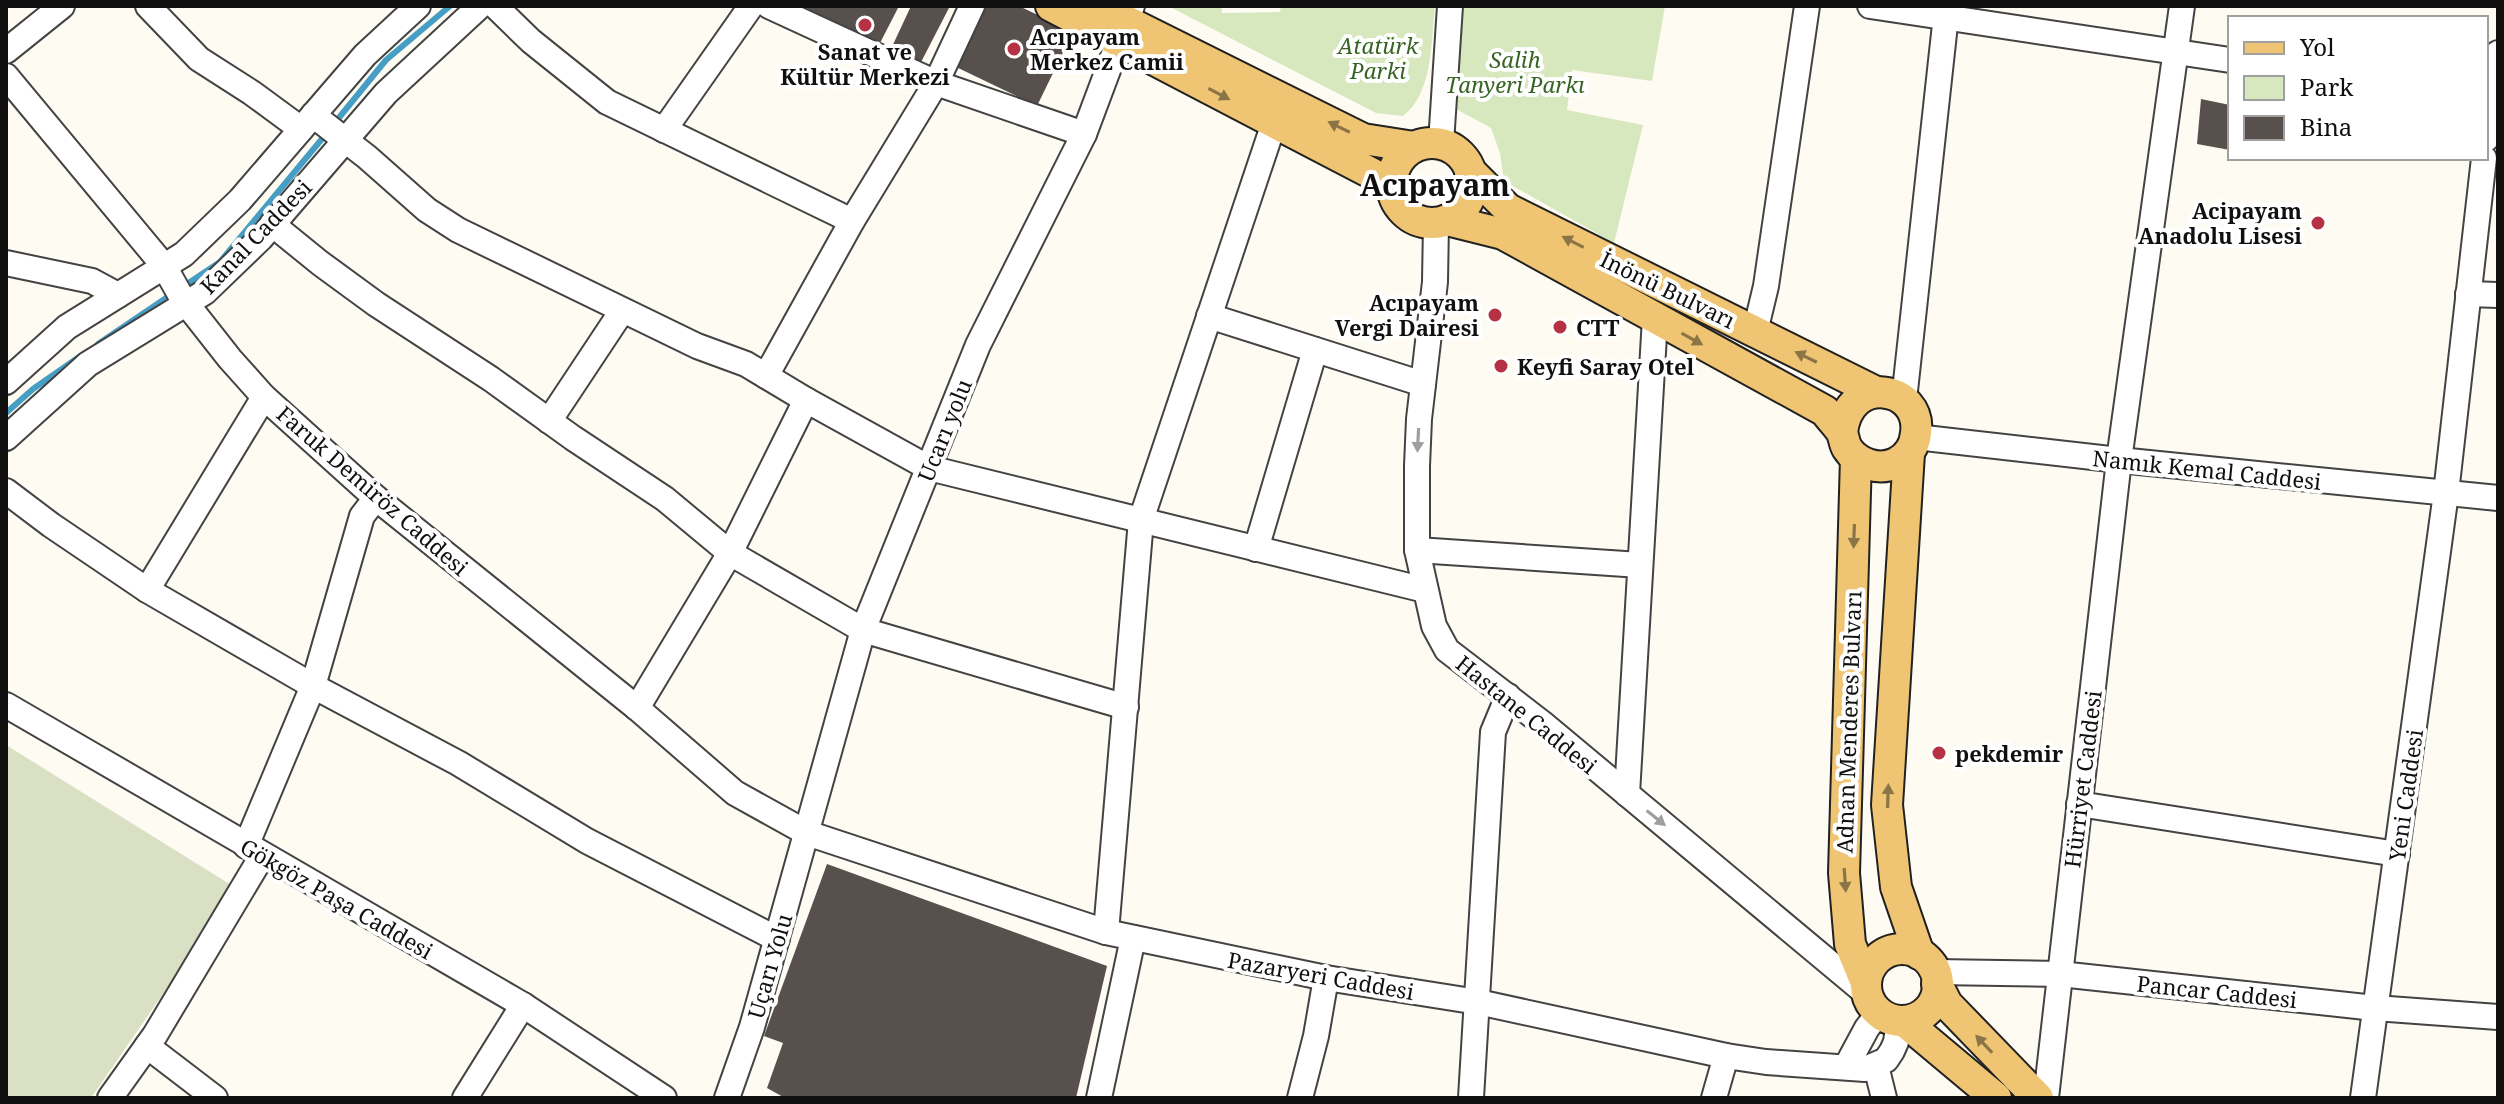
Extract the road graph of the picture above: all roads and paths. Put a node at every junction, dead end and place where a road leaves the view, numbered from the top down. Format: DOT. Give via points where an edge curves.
graph roads {
  1 [pos="62,6"];
  2 [pos="148,6"];
  3 [pos="418,6"];
  4 [pos="480,6"];
  5 [pos="495,6"];
  6 [pos="751,6"];
  7 [pos="769,6"];
  8 [pos="972,6"];
  9 [pos="1051,6"];
  10 [pos="1096,6"];
  11 [pos="1450,6"];
  12 [pos="1807,6"];
  13 [pos="1870,6"];
  14 [pos="2182,6"];
  15 [pos="1946,12"];
  16 [pos="1125,23"];
  17 [pos="6,51"];
  18 [pos="2176,52"];
  19 [pos="2498,53"];
  20 [pos="2228,60"];
  21 [pos="6,76"];
  22 [pos="936,83"];
  23 [pos="2488,100"];
  24 [pos="311,121"];
  25 [pos="1274,123"];
  26 [pos="664,130"];
  27 [pos="1084,134"];
  28 [pos="343,138"];
  29 [pos="1428,145"];
  30 [pos="2484,160"];
  31 [pos="1470,171"];
  32 [pos="1392,188"];
  33 [pos="852,221"];
  34 [pos="1441,221"];
  35 [pos="272,224"];
  36 [pos="6,263"];
  37 [pos="175,286"];
  38 [pos="2468,294"];
  39 [pos="118,295"];
  40 [pos="2498,295"];
  41 [pos="622,311"];
  42 [pos="1209,316"];
  43 [pos="1655,318"];
  44 [pos="1755,332"];
  45 [pos="1315,350"];
  46 [pos="766,376"];
  47 [pos="6,382"];
  48 [pos="1423,384"];
  49 [pos="1890,396"];
  50 [pos="264,397"];
  51 [pos="806,400"];
  52 [pos="549,421"];
  53 [pos="6,438"];
  54 [pos="1912,445"];
  55 [pos="1849,446"];
  56 [pos="2119,460"];
  57 [pos="929,468"];
  58 [pos="6,491"];
  59 [pos="2446,493"];
  60 [pos="376,498"];
  61 [pos="2498,498"];
  62 [pos="1141,520"];
  63 [pos="1256,549"];
  64 [pos="1417,550"];
  65 [pos="730,553"];
  66 [pos="1640,565"];
  67 [pos="147,590"];
  68 [pos="1425,590"];
  69 [pos="863,630"];
  70 [pos="313,686"];
  71 [pos="1508,696"];
  72 [pos="6,705"];
  73 [pos="1126,707"];
  74 [pos="637,708"];
  75 [pos="1627,794"];
  76 [pos="2079,804"];
  77 [pos="807,833"];
  78 [pos="254,851"];
  79 [pos="2397,854"];
  80 [pos="1106,932"];
  81 [pos="1133,938"];
  82 [pos="777,939"];
  83 [pos="1930,970"];
  84 [pos="2060,974"];
  85 [pos="1326,978"];
  86 [pos="1478,1002"];
  87 [pos="523,1005"];
  88 [pos="1883,1006"];
  89 [pos="2375,1008"];
  90 [pos="2498,1017"];
  91 [pos="147,1046"];
  92 [pos="1726,1056"];
  93 [pos="1876,1066"];
  94 [pos="1846,1067"];
  95 [pos="110,1098"];
  96 [pos="215,1098"];
  97 [pos="465,1098"];
  98 [pos="664,1098"];
  99 [pos="727,1098"];
  100 [pos="1099,1098"];
  101 [pos="1300,1098"];
  102 [pos="1471,1098"];
  103 [pos="1714,1098"];
  104 [pos="1884,1098"];
  105 [pos="1996,1098"];
  106 [pos="2038,1098"];
  107 [pos="2046,1098"];
  108 [pos="2363,1098"];
  1 -- 17 [label="street"];
  2 -- 24 [label="street" via="199,59 252,93"];
  3 -- 24 [label="street, Kanal Caddesi" via="365,55"];
  4 -- 28 [label="street, Kanal Caddesi"];
  5 -- 26 [label="street" via="607,102"];
  6 -- 26 [label="street"];
  7 -- 22 [label="street"];
  8 -- 22 [label="street"];
  9 -- 16 [label="main road"];
  10 -- 16 [label="main road"];
  11 -- 29 [label="street"];
  12 -- 44 [label="street"];
  13 -- 15 [label="street"];
  14 -- 18 [label="street, Hürriyet Caddesi"];
  15 -- 18 [label="street"];
  15 -- 49 [label="street"];
  16 -- 25 [label="main road, one-way"];
  16 -- 27 [label="street, Ucarı yolu"];
  29 -- 16 [label="main road, one-way" via="1363,139"];
  18 -- 20 [label="street"];
  18 -- 56 [label="street, Hürriyet Caddesi"];
  19 -- 23 [label="street"];
  21 -- 37 [label="street, Faruk Demiröz Caddesi"];
  22 -- 27 [label="street"];
  22 -- 33 [label="street"];
  24 -- 28 [label="street"];
  24 -- 37 [label="street, Kanal Caddesi" via="184,254"];
  25 -- 32 [label="main road"];
  25 -- 42 [label="street"];
  26 -- 33 [label="street"];
  27 -- 57 [label="street, Ucarı yolu" via="978,345"];
  28 -- 35 [label="street, Kanal Caddesi"];
  28 -- 41 [label="street" via="458,230"];
  29 -- 31 [label="main road" via="1454,149"];
  29 -- 32 [label="main road" via="1404,154 1396,164"];
  30 -- 38 [label="street, Yeni Caddesi"];
  31 -- 34 [label="main road" via="1466,205"];
  44 -- 31 [label="main road, İnönü Bulvarı, one-way" via="1508,209"];
  32 -- 34 [label="main road" via="1402,210 1423,222"];
  33 -- 46 [label="street"];
  34 -- 43 [label="main road, İnönü Bulvarı" via="1503,234"];
  34 -- 48 [label="street, Hastane Caddesi"];
  35 -- 37 [label="street, Kanal Caddesi" via="205,292"];
  35 -- 52 [label="street" via="376,304"];
  36 -- 39 [label="street" via="92,281"];
  37 -- 39 [label="street, Kanal Caddesi"];
  37 -- 50 [label="street, Faruk Demiröz Caddesi"];
  37 -- 53 [label="street, Kanal Caddesi"];
  38 -- 40 [label="street"];
  38 -- 59 [label="street, Yeni Caddesi"];
  39 -- 47 [label="street, Kanal Caddesi" via="67,327"];
  41 -- 46 [label="street"];
  41 -- 52 [label="street"];
  42 -- 45 [label="street"];
  42 -- 62 [label="street"];
  43 -- 55 [label="main road, İnönü Bulvarı, one-way" via="1825,411"];
  43 -- 66 [label="street"];
  49 -- 44 [label="main road, İnönü Bulvarı, one-way"];
  45 -- 48 [label="street"];
  45 -- 63 [label="street"];
  46 -- 51 [label="street"];
  48 -- 64 [label="street, Hastane Caddesi, one-way"];
  49 -- 54 [label="main road" via="1913,412 1917,425"];
  49 -- 55 [label="main road" via="1862,396 1851,405 1844,418"];
  50 -- 60 [label="street, Faruk Demiröz Caddesi"];
  50 -- 67 [label="street"];
  51 -- 57 [label="street"];
  51 -- 65 [label="street"];
  52 -- 65 [label="street" via="665,499"];
  54 -- 55 [label="main road" via="1897,462 1883,466 1869,465"];
  54 -- 56 [label="street, Namık Kemal Caddesi"];
  83 -- 54 [label="main road, Adnan Menderes Bulvarı, one-way" via="1896,887 1887,805"];
  55 -- 88 [label="main road, Adnan Menderes Bulvarı, one-way" via="1844,873 1850,944"];
  56 -- 59 [label="street, Namık Kemal Caddesi"];
  56 -- 76 [label="street, Hürriyet Caddesi"];
  57 -- 62 [label="street"];
  57 -- 69 [label="street, Ucarı yolu"];
  58 -- 67 [label="street"];
  59 -- 61 [label="street, Namık Kemal Caddesi"];
  59 -- 79 [label="street, Yeni Caddesi"];
  60 -- 70 [label="street" via="362,516"];
  60 -- 74 [label="street, Faruk Demiröz Caddesi"];
  62 -- 63 [label="street"];
  62 -- 73 [label="street"];
  63 -- 68 [label="street"];
  64 -- 66 [label="street"];
  64 -- 68 [label="street, Hastane Caddesi"];
  65 -- 69 [label="street"];
  65 -- 74 [label="street"];
  66 -- 75 [label="street"];
  67 -- 70 [label="street"];
  68 -- 71 [label="street, Hastane Caddesi" via="1447,650"];
  69 -- 73 [label="street"];
  69 -- 77 [label="street, Ucarı yolu"];
  70 -- 78 [label="street"];
  70 -- 82 [label="street" via="458,763 587,841"];
  71 -- 75 [label="street, Hastane Caddesi"];
  71 -- 86 [label="street" via="1493,732"];
  72 -- 78 [label="street, Gökgöz Paşa Caddesi"];
  73 -- 80 [label="street"];
  74 -- 77 [label="street, Faruk Demiröz Caddesi" via="735,793"];
  75 -- 88 [label="street, Hastane Caddesi, one-way"];
  76 -- 79 [label="street"];
  76 -- 84 [label="street, Hürriyet Caddesi"];
  77 -- 80 [label="street, Pazaryeri Caddesi"];
  77 -- 82 [label="street, Uçarı Yolu"];
  78 -- 87 [label="street, Gökgöz Paşa Caddesi"];
  78 -- 91 [label="street"];
  79 -- 89 [label="street, Yeni Caddesi"];
  80 -- 81 [label="street, Pazaryeri Caddesi"];
  81 -- 85 [label="street, Pazaryeri Caddesi"];
  81 -- 100 [label="street"];
  82 -- 99 [label="street, Uçarı Yolu"];
  83 -- 84 [label="street, Pancar Caddesi"];
  83 -- 88 [label="main road" via="1936,996 1921,1016"];
  83 -- 88 [label="main road" via="1907,950 1883,955 1874,962"];
  106 -- 83 [label="main road, Adnan Menderes Bulvarı, one-way" via="1947,1004"];
  84 -- 89 [label="street, Pancar Caddesi"];
  84 -- 107 [label="street, Hürriyet Caddesi"];
  85 -- 86 [label="street, Pazaryeri Caddesi"];
  85 -- 101 [label="street"];
  86 -- 92 [label="street, Pazaryeri Caddesi"];
  86 -- 102 [label="street"];
  87 -- 97 [label="street"];
  87 -- 98 [label="street, Gökgöz Paşa Caddesi"];
  88 -- 93 [label="street" via="1896,1042"];
  88 -- 94 [label="street"];
  88 -- 105 [label="main road, Adnan Menderes Bulvarı"];
  89 -- 90 [label="street, Pancar Caddesi"];
  89 -- 108 [label="street, Yeni Caddesi"];
  91 -- 95 [label="street"];
  91 -- 96 [label="street"];
  92 -- 94 [label="street, Pazaryeri Caddesi"];
  92 -- 103 [label="street"];
  93 -- 94 [label="street, Pazaryeri Caddesi"];
  93 -- 104 [label="street"];
}
